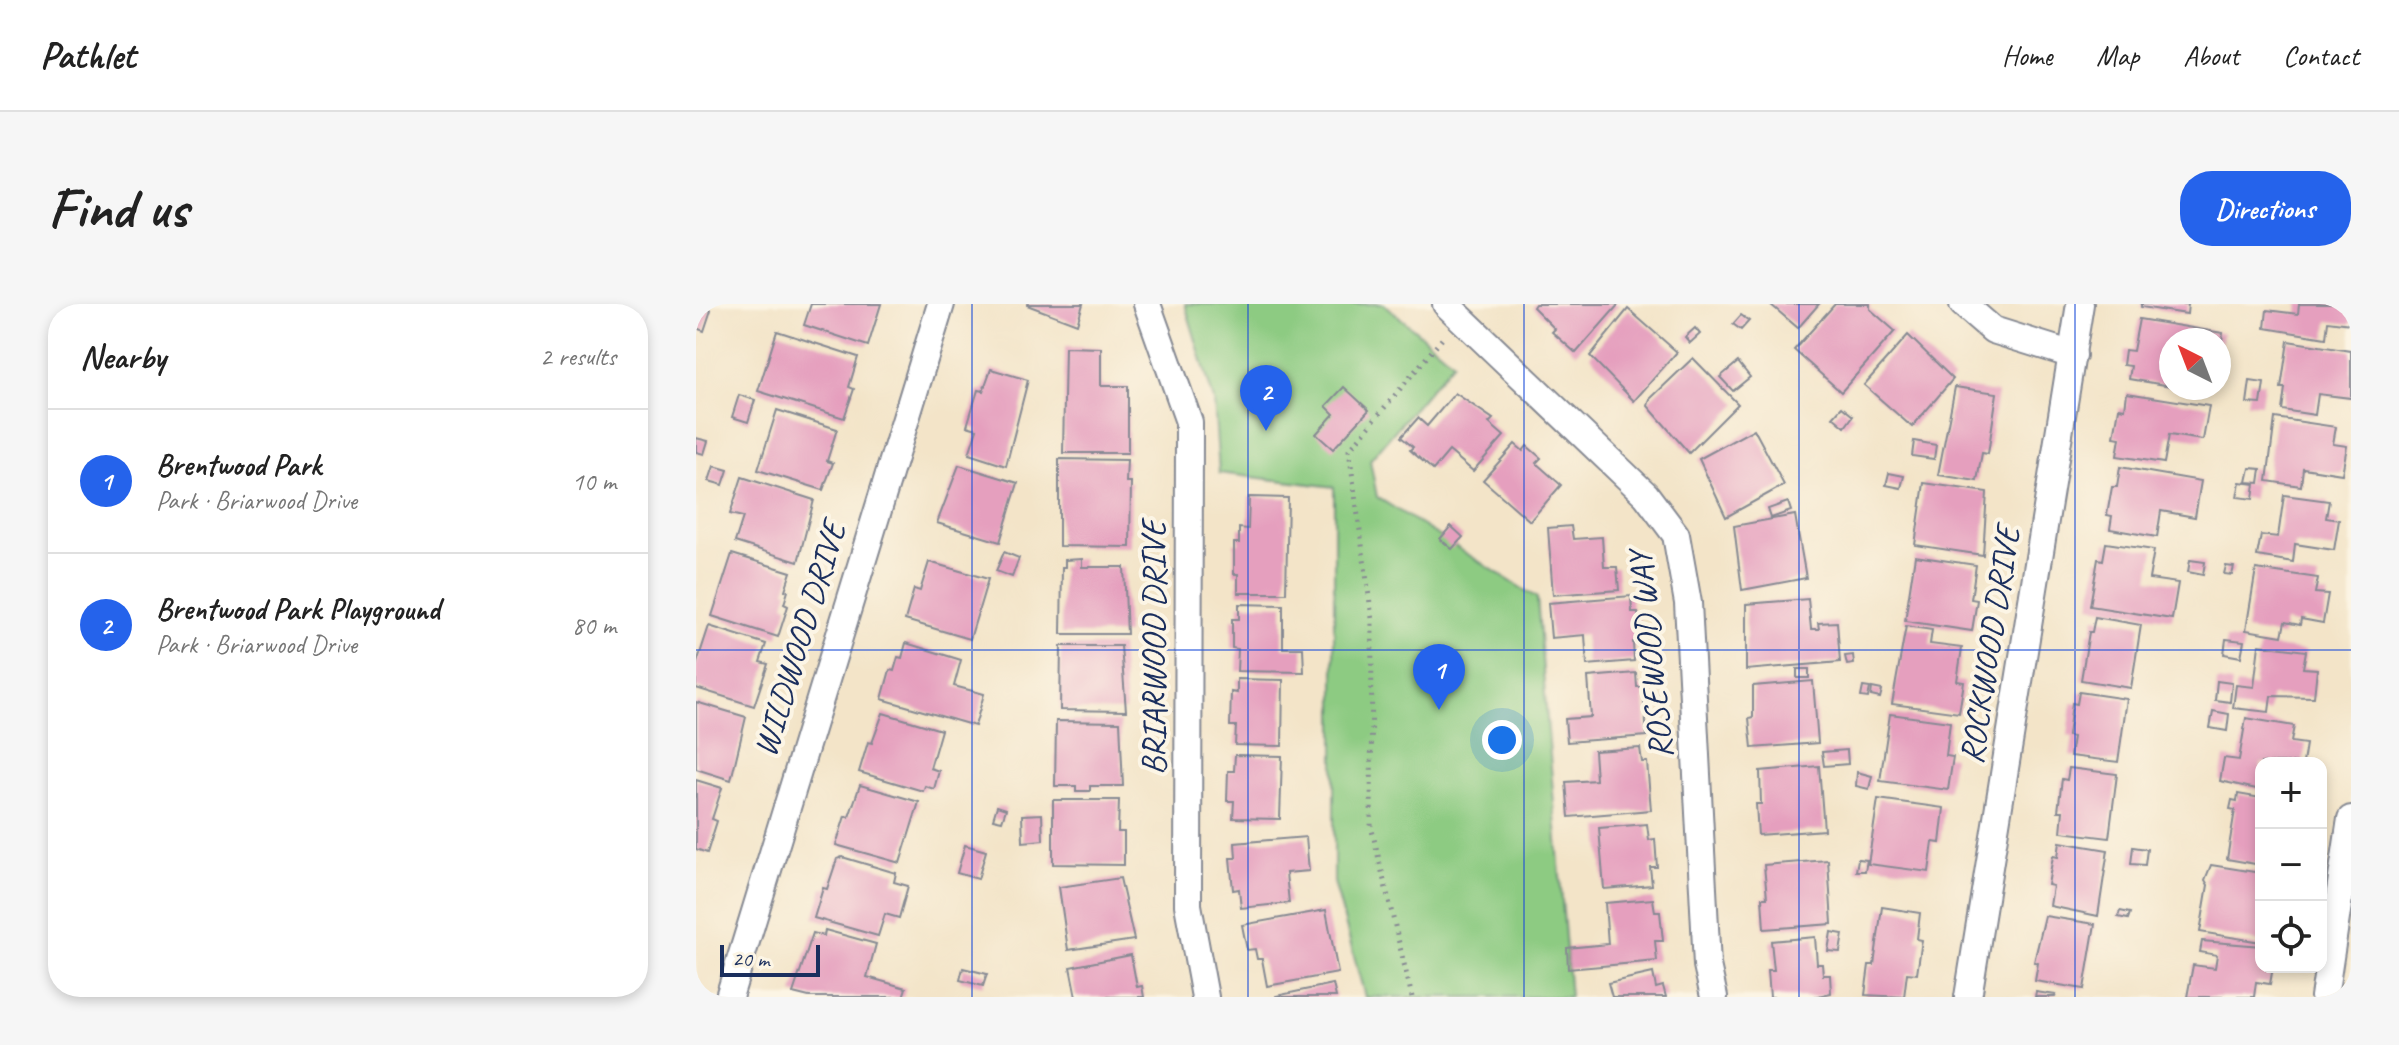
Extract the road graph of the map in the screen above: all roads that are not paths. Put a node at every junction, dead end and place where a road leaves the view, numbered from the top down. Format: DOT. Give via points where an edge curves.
graph roads {
  1 [pos="941,304"];
  2 [pos="1147,304"];
  3 [pos="1963,304"];
  4 [pos="2080,304"];
  5 [pos="1453,310"];
  6 [pos="2073,355"];
  7 [pos="2351,819"];
  8 [pos="729,997"];
  9 [pos="1205,997"];
  10 [pos="1714,997"];
  11 [pos="1968,997"];
  12 [pos="2324,997"];
  1 -- 8 [label="street, WILDWOOD DRIVE"];
  2 -- 9 [label="street, BRIARWOOD DRIVE" via="1189,422 1188,905"];
  3 -- 6 [label="street" via="1993,330"];
  4 -- 6 [label="street, ROCKWOOD DRIVE"];
  5 -- 10 [label="street, ROSEWOOD WAY" via="1646,495 1676,535 1688,603 1707,965"];
  6 -- 11 [label="street, ROCKWOOD DRIVE"];
  7 -- 12 [label="street"];
}
